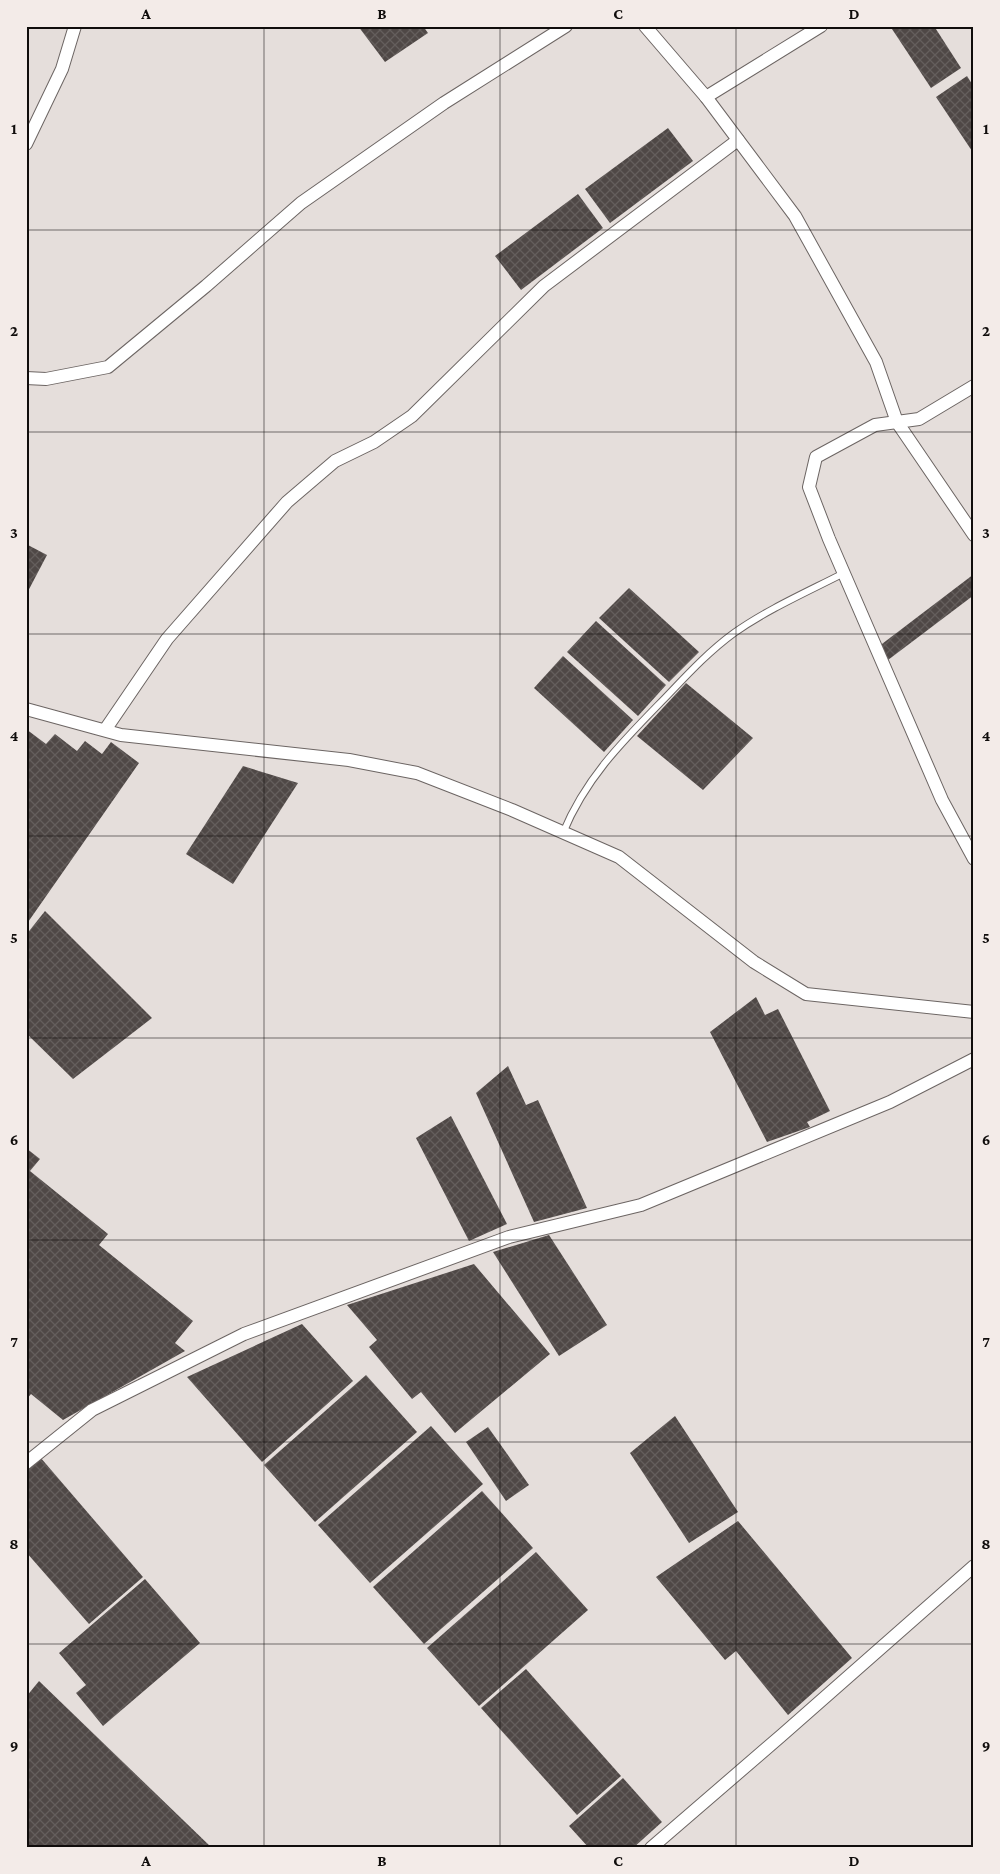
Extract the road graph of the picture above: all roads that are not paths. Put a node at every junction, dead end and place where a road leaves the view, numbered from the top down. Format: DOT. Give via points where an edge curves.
graph roads {
  1 [pos="76,26"];
  2 [pos="566,26"];
  3 [pos="645,26"];
  4 [pos="821,26"];
  5 [pos="706,97"];
  6 [pos="738,140"];
  7 [pos="26,144"];
  8 [pos="26,378"];
  9 [pos="974,386"];
  10 [pos="897,422"];
  11 [pos="974,535"];
  12 [pos="844,573"];
  13 [pos="26,709"];
  14 [pos="106,730"];
  15 [pos="563,833"];
  16 [pos="974,859"];
  17 [pos="974,1012"];
  18 [pos="974,1058"];
  19 [pos="26,1463"];
  20 [pos="974,1566"];
  21 [pos="651,1848"];
  1 -- 7 [label="street" via="62,69"];
  2 -- 8 [label="street" via="444,104 301,203 108,367 46,379"];
  3 -- 5 [label="street"];
  4 -- 5 [label="street"];
  5 -- 6 [label="street"];
  6 -- 10 [label="street" via="795,216 876,362"];
  6 -- 14 [label="street" via="544,286 412,416 374,442 336,461 288,502 167,640"];
  9 -- 10 [label="street" via="919,419"];
  10 -- 11 [label="street"];
  10 -- 12 [label="street" via="874,424 816,457 808,487"];
  12 -- 15 [label="lane" via="757,618 717,646 592,778"];
  12 -- 16 [label="street" via="942,800"];
  13 -- 14 [label="street"];
  14 -- 15 [label="street" via="121,735 349,760 417,773"];
  15 -- 17 [label="street" via="619,857 754,962 806,994"];
  18 -- 19 [label="street" via="890,1102 641,1206 509,1237 244,1334 92,1410"];
  20 -- 21 [label="street"];
}
